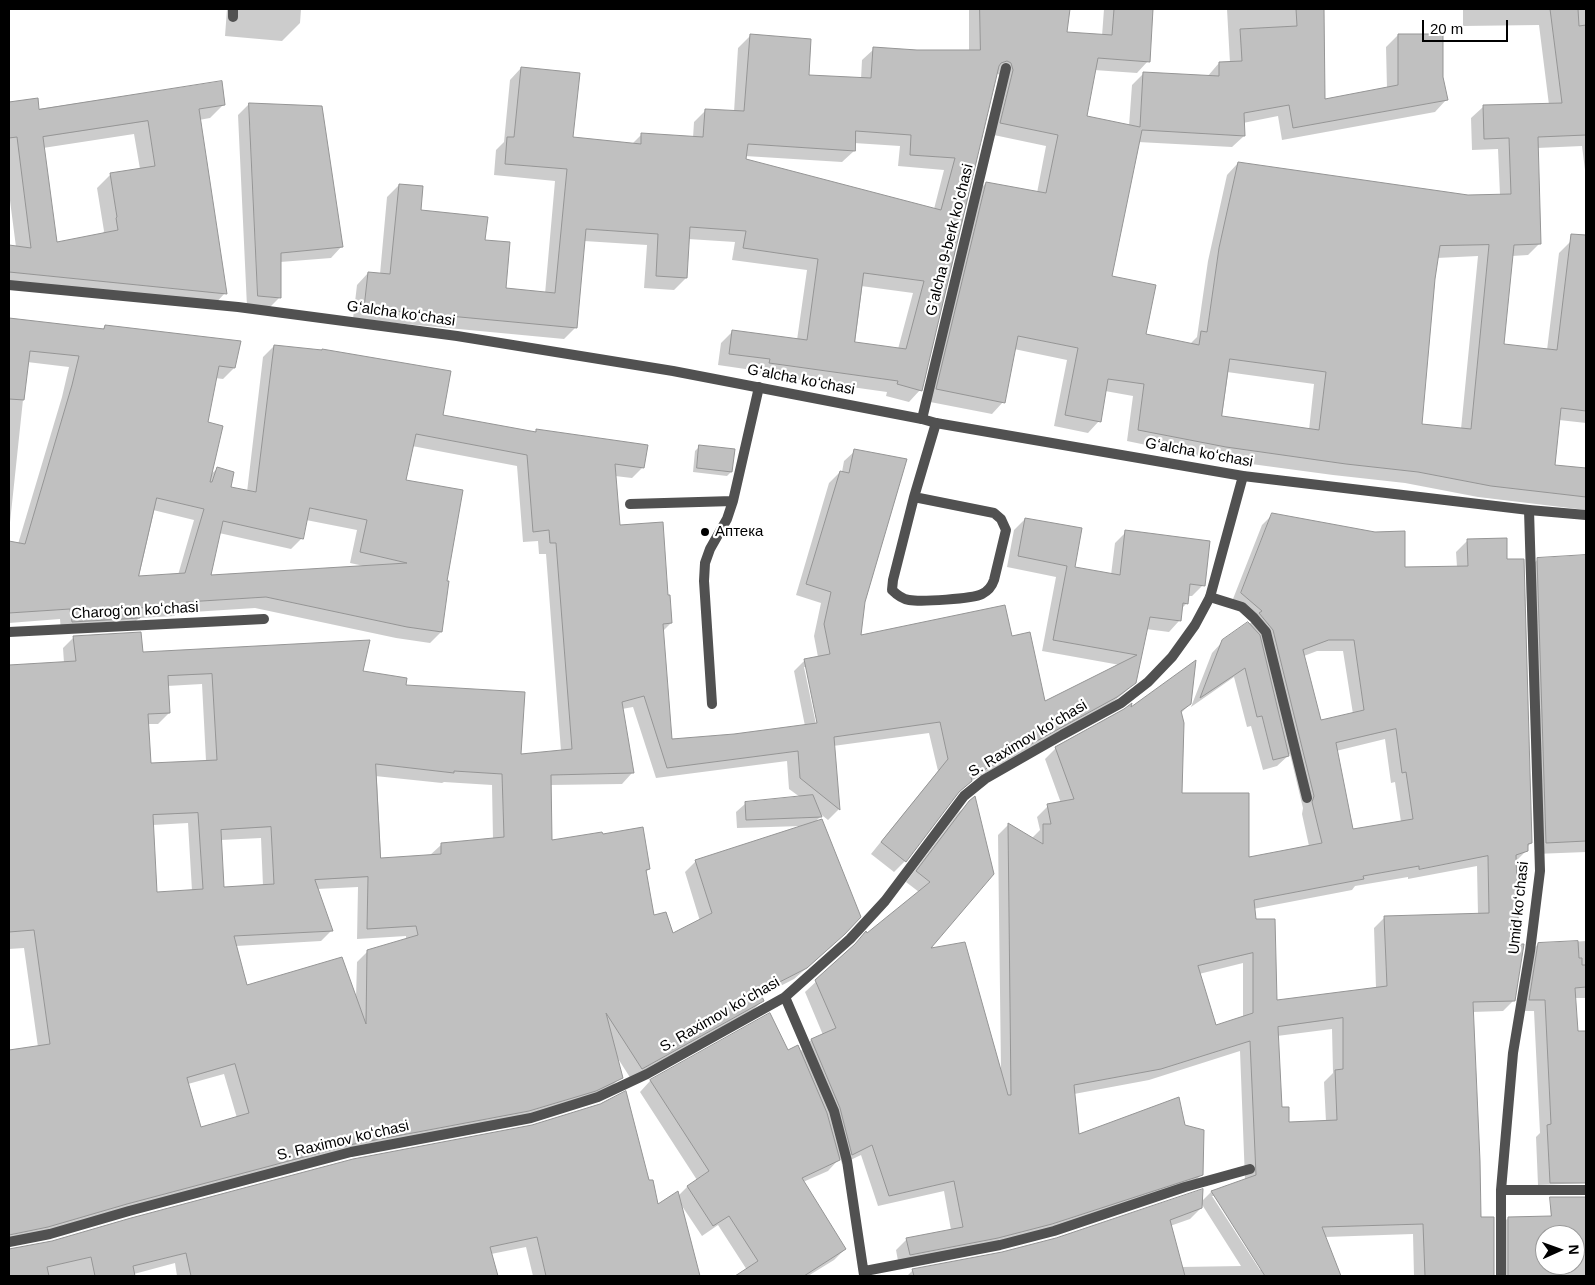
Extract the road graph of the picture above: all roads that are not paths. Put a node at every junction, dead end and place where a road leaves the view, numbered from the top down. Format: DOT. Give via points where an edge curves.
graph roads {
  1 [pos="1006,68"];
  2 [pos="9,285"];
  3 [pos="759,387"];
  4 [pos="922,419"];
  5 [pos="936,422"];
  6 [pos="1243,476"];
  7 [pos="914,497"];
  8 [pos="734,501"];
  9 [pos="630,504"];
  10 [pos="1529,510"];
  11 [pos="1586,515"];
  12 [pos="1210,597"];
  13 [pos="264,619"];
  14 [pos="9,632"];
  15 [pos="712,704"];
  16 [pos="1307,798"];
  17 [pos="785,997"];
  18 [pos="1250,1168"];
  19 [pos="1501,1190"];
  20 [pos="1586,1190"];
  21 [pos="9,1242"];
  22 [pos="864,1273"];
  23 [pos="1501,1276"];
  1 -- 4 [label="street, Gʼalcha 9-berk koʼchasi"];
  2 -- 3 [label="street, Gʻalcha koʻchasi" via="238,307 457,336"];
  3 -- 4 [label="street, Gʻalcha koʻchasi"];
  3 -- 8 [label="street"];
  4 -- 5 [label="street, Gʻalcha koʻchasi"];
  5 -- 6 [label="street, Gʻalcha koʻchasi"];
  5 -- 7 [label="street"];
  6 -- 10 [label="street, Gʻalcha koʻchasi"];
  6 -- 12 [label="street, S. Raximov koʻchasi"];
  7 -- 7 [label="street" via="892,590 906,600 916,601 983,594 991,587 1002,547 1006,530 1001,519 994,513"];
  8 -- 9 [label="street"];
  8 -- 15 [label="street" via="705,563"];
  10 -- 11 [label="street, Gʻalcha koʻchasi"];
  10 -- 19 [label="street, Umid koʻchasi" via="1540,871 1513,1053"];
  12 -- 16 [label="street" via="1242,607 1266,632"];
  12 -- 17 [label="street, S. Raximov koʻchasi" via="1172,657 1148,682 1121,703 994,774 964,796 884,901 850,939"];
  13 -- 14 [label="street, Charogʻon koʻchasi"];
  17 -- 21 [label="street, S. Raximov koʻchasi" via="647,1074 598,1097 531,1118 351,1152 50,1234"];
  17 -- 22 [label="street" via="834,1111 847,1161"];
  18 -- 22 [label="street" via="1054,1231"];
  19 -- 20 [label="street"];
  19 -- 23 [label="street, Umid koʻchasi"];
}
